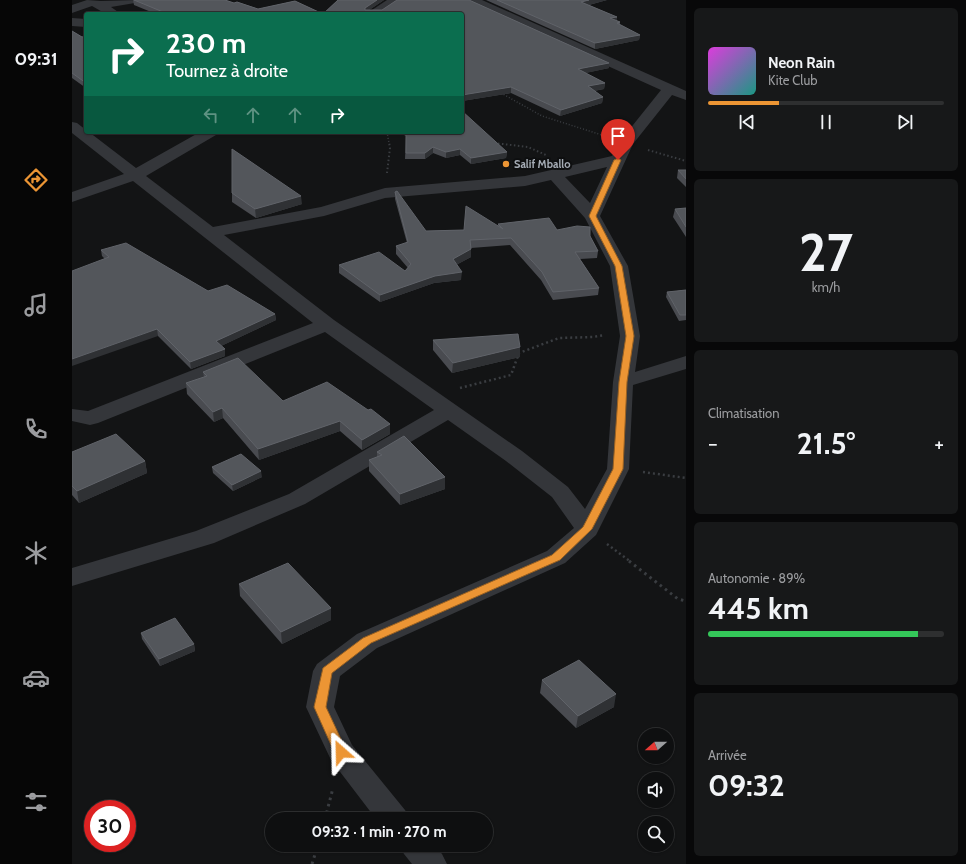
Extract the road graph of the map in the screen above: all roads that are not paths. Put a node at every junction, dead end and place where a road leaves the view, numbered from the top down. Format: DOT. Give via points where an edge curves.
graph roads {
  1 [pos="131,0"];
  2 [pos="396,0"];
  3 [pos="472,0"];
  4 [pos="96,2"];
  5 [pos="72,9"];
  6 [pos="112,12"];
  7 [pos="375,12"];
  8 [pos="72,22"];
  9 [pos="84,23"];
  10 [pos="678,92"];
  11 [pos="72,126"];
  12 [pos="208,134"];
  13 [pos="618,160"];
  14 [pos="554,174"];
  15 [pos="136,175"];
  16 [pos="72,197"];
  17 [pos="592,216"];
  18 [pos="210,233"];
  19 [pos="327,324"];
  20 [pos="686,362"];
  21 [pos="623,382"];
  22 [pos="449,410"];
  23 [pos="72,415"];
  24 [pos="587,529"];
  25 [pos="72,577"];
  26 [pos="388,812"];
  27 [pos="421,852"];
  28 [pos="431,864"];
  1 -- 4 [label="street"];
  2 -- 7 [label="street"];
  3 -- 10 [label="street"];
  4 -- 5 [label="street"];
  4 -- 6 [label="street"];
  8 -- 9 [label="street"];
  10 -- 13 [label="street" via="626,143"];
  11 -- 15 [label="street"];
  12 -- 15 [label="street"];
  13 -- 14 [label="street"];
  13 -- 17 [label="street"];
  14 -- 17 [label="street"];
  14 -- 18 [label="street" via="525,181 385,193 324,211"];
  15 -- 16 [label="street"];
  15 -- 18 [label="street"];
  17 -- 21 [label="street" via="619,266 630,336"];
  18 -- 19 [label="street"];
  19 -- 22 [label="street"];
  19 -- 23 [label="street" via="90,418"];
  20 -- 21 [label="street"];
  21 -- 24 [label="street" via="618,469"];
  22 -- 24 [label="street" via="560,492"];
  22 -- 25 [label="street" via="297,499 206,537"];
  24 -- 26 [label="street" via="556,557 367,640 327,671 320,707 341,752"];
  27 -- 28 [label="street"];
}
